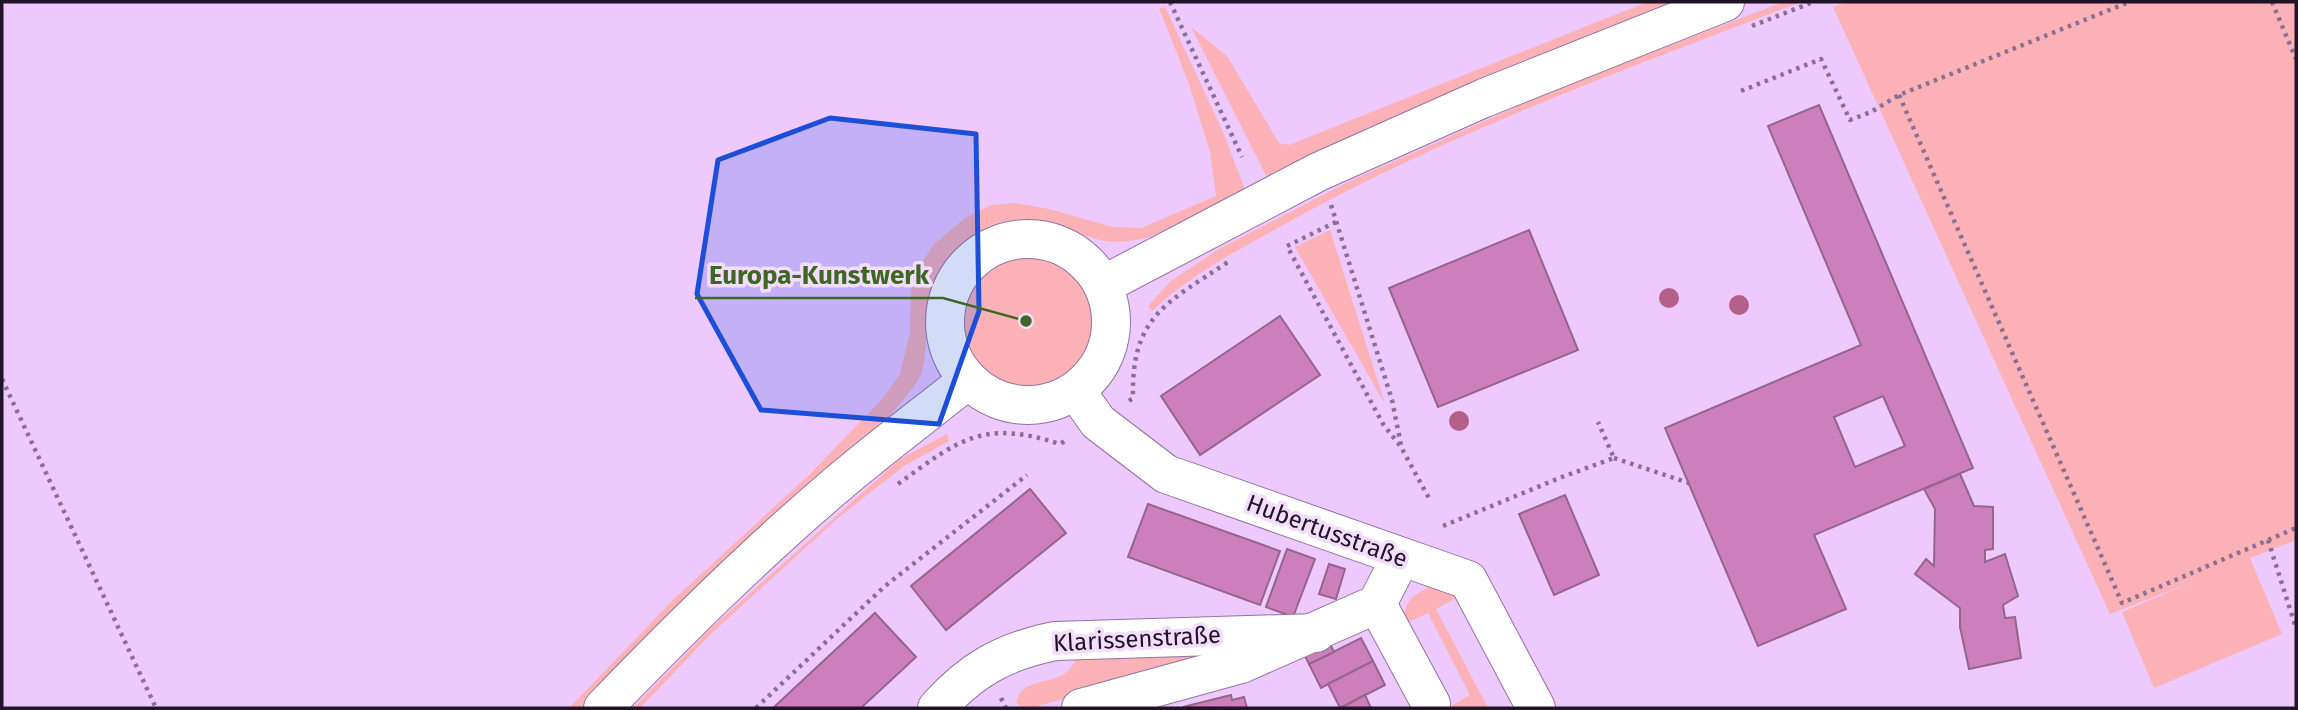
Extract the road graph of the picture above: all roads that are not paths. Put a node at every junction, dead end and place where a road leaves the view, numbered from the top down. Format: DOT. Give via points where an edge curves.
graph roads {
  1 [pos="1737,15"];
  2 [pos="1103,285"];
  3 [pos="968,380"];
  4 [pos="1076,391"];
  5 [pos="1401,557"];
  6 [pos="1377,604"];
  7 [pos="1316,632"];
  8 [pos="1431,704"];
  9 [pos="603,708"];
  10 [pos="937,708"];
  11 [pos="1081,708"];
  12 [pos="1536,708"];
  1 -- 2 [label="main road" via="1484,99 1318,172"];
  2 -- 3 [label="main road" via="1086,262 1062,246 1043,241 1006,242 979,254 959,274 947,300 944,329 952,357"];
  2 -- 4 [label="main road" via="1111,308 1105,355"];
  3 -- 4 [label="main road" via="986,394 1031,406"];
  3 -- 9 [label="main road" via="835,486 742,569"];
  4 -- 5 [label="main road, Hubertusstraße" via="1098,422 1167,474"];
  5 -- 6 [label="main road"];
  5 -- 12 [label="main road, Hubertusstraße" via="1468,580"];
  6 -- 7 [label="main road, Klarissenstraße"];
  6 -- 8 [label="main road"];
  7 -- 10 [label="main road, Klarissenstraße" via="1055,641 990,662"];
  7 -- 11 [label="main road, Klarissenstraße" via="1241,664"];
}
